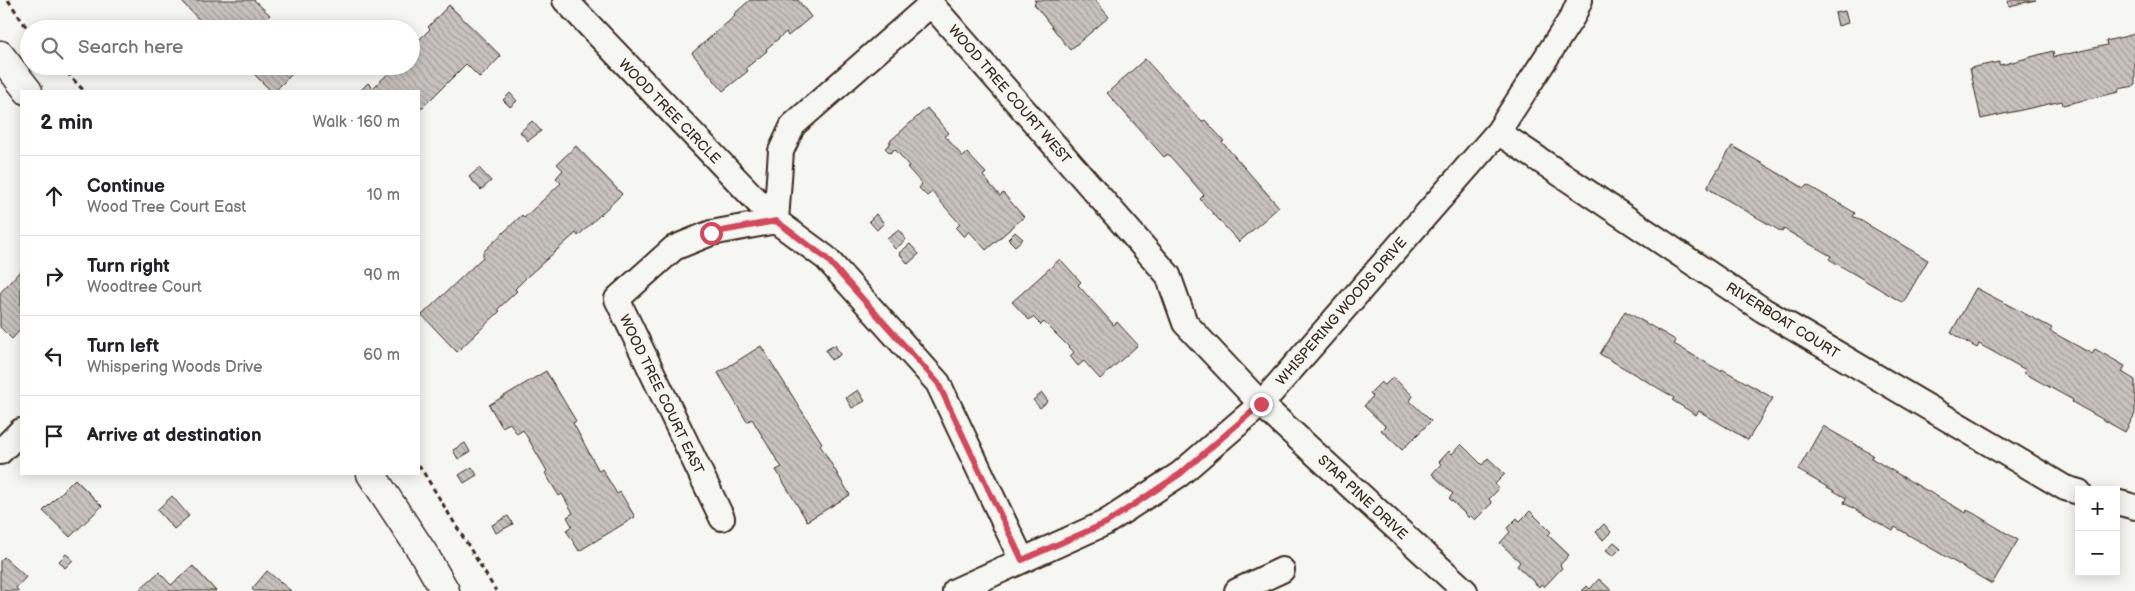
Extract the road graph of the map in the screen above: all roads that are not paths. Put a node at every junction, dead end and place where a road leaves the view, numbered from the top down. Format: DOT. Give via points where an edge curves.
graph roads {
  1 [pos="565,0"];
  2 [pos="1580,0"];
  3 [pos="0,55"];
  4 [pos="27,90"];
  5 [pos="1498,132"];
  6 [pos="776,221"];
  7 [pos="1261,404"];
  8 [pos="20,432"];
  9 [pos="0,452"];
  10 [pos="372,475"];
  11 [pos="2075,491"];
  12 [pos="2120,503"];
  13 [pos="2135,507"];
  14 [pos="722,518"];
  15 [pos="1022,560"];
  16 [pos="1282,570"];
  17 [pos="445,591"];
  18 [pos="954,591"];
  19 [pos="1237,591"];
  20 [pos="1465,591"];
  1 -- 6 [label="street, WOOD TREE CIRCLE"];
  2 -- 5 [label="street, WHISPERING WOODS DRIVE"];
  3 -- 4 [label="street"];
  5 -- 7 [label="street, WHISPERING WOODS DRIVE"];
  5 -- 11 [label="street, RIVERBOAT COURT" via="1763,310 2065,488"];
  6 -- 7 [label="street, WOOD TREE COURT WEST" via="781,151 793,125 931,4 1168,275 1185,323"];
  6 -- 14 [label="street, WOOD TREE COURT EAST" via="711,233 674,248 617,300"];
  6 -- 15 [label="street, WOOD TREE CIRCLE" via="826,258 938,383"];
  7 -- 15 [label="street, WHISPERING WOODS DRIVE" via="1180,474 1106,523"];
  7 -- 20 [label="street, STAR PINE DRIVE"];
  8 -- 9 [label="street"];
  10 -- 17 [label="street"];
  12 -- 13 [label="street"];
  15 -- 18 [label="street, WHISPERING WOODS DRIVE"];
  16 -- 19 [label="street"];
}
